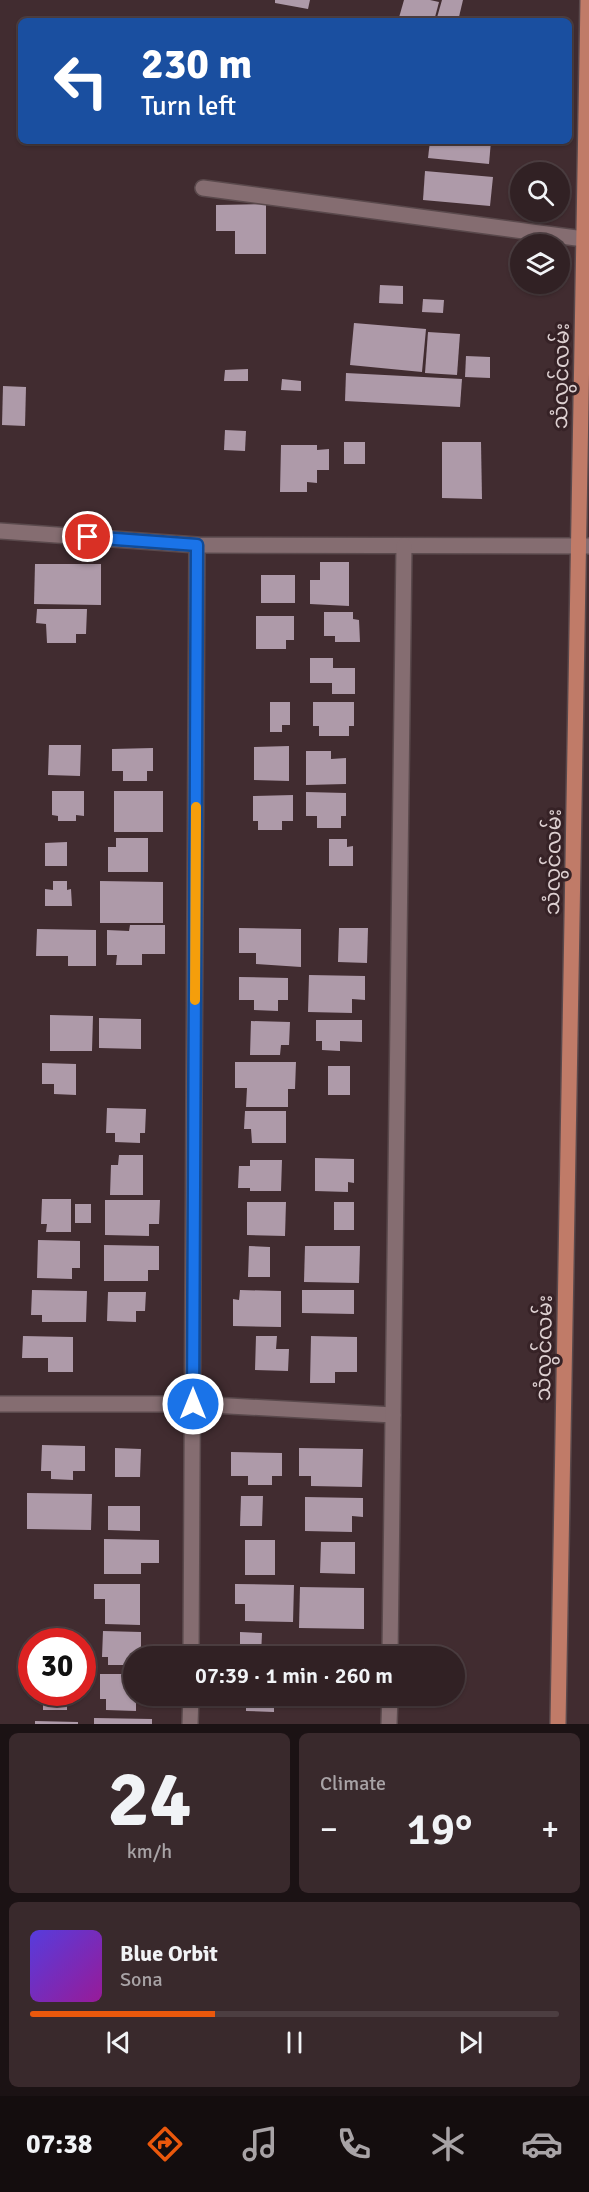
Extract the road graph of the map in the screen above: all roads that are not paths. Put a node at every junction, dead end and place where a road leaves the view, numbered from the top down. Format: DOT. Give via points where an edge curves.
graph roads {
  1 [pos="588,0"];
  2 [pos="203,188"];
  3 [pos="584,239"];
  4 [pos="0,531"];
  5 [pos="197,545"];
  6 [pos="404,546"];
  7 [pos="584,546"];
  8 [pos="0,1404"];
  9 [pos="193,1404"];
  10 [pos="393,1415"];
  11 [pos="191,1646"];
  12 [pos="390,1646"];
  13 [pos="191,1706"];
  14 [pos="390,1706"];
  15 [pos="190,1724"];
  16 [pos="389,1724"];
  17 [pos="558,1724"];
  1 -- 3 [label="main road, သံလွင်လမ်း"];
  2 -- 3 [label="street"];
  3 -- 7 [label="main road, သံလွင်လမ်း"];
  4 -- 5 [label="street"];
  5 -- 6 [label="street"];
  5 -- 9 [label="street"];
  6 -- 7 [label="street"];
  6 -- 10 [label="street"];
  7 -- 17 [label="main road, သံလွင်လမ်း"];
  8 -- 9 [label="street"];
  9 -- 10 [label="street"];
  9 -- 11 [label="street"];
  10 -- 12 [label="street"];
  13 -- 15 [label="street"];
  14 -- 16 [label="street"];
}
